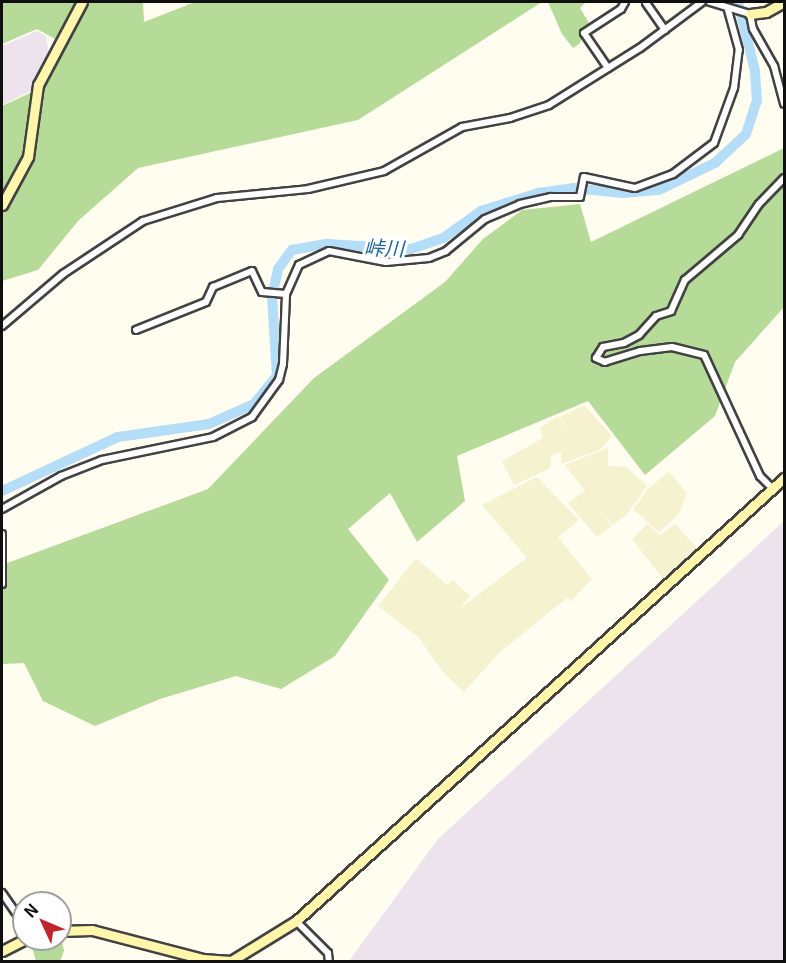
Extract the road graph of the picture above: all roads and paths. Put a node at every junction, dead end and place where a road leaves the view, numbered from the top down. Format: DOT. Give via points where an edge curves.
graph roads {
  1 [pos="82,2"];
  2 [pos="625,2"];
  3 [pos="702,2"];
  4 [pos="710,2"];
  5 [pos="784,2"];
  6 [pos="646,3"];
  7 [pos="728,10"];
  8 [pos="748,14"];
  9 [pos="665,30"];
  10 [pos="608,68"];
  11 [pos="784,104"];
  12 [pos="784,178"];
  13 [pos="2,205"];
  14 [pos="286,294"];
  15 [pos="2,327"];
  16 [pos="136,330"];
  17 [pos="784,478"];
  18 [pos="773,489"];
  19 [pos="2,509"];
  20 [pos="2,534"];
  21 [pos="2,584"];
  22 [pos="2,893"];
  23 [pos="12,907"];
  24 [pos="296,921"];
  25 [pos="72,931"];
  26 [pos="232,961"];
  27 [pos="329,962"];
  1 -- 13 [label="street" via="38,85 28,157"];
  2 -- 10 [label="street" via="621,9 584,33"];
  3 -- 9 [label="street"];
  4 -- 7 [label="street"];
  5 -- 8 [label="street" via="766,12"];
  6 -- 9 [label="street"];
  7 -- 8 [label="street"];
  7 -- 14 [label="street" via="739,50 734,88 714,143 681,169 635,188 584,177 580,197 551,197 520,204 485,219 446,251 429,258 386,262 329,251 299,265"];
  8 -- 11 [label="street" via="774,66"];
  9 -- 10 [label="street"];
  10 -- 15 [label="street" via="534,112 462,127 384,171 308,189 256,191 162,212 63,274"];
  12 -- 18 [label="street" via="754,210 738,235 685,280 671,311 656,316 624,343 603,347 596,358 605,362 640,351 672,347 704,355 760,476"];
  14 -- 16 [label="street" via="262,292 252,271 213,287 206,302"];
  14 -- 19 [label="street" via="279,380 252,417 213,437 102,460 61,476"];
  17 -- 18 [label="street"];
  18 -- 24 [label="street"];
  20 -- 21 [label="street"];
  22 -- 23 [label="street"];
  24 -- 26 [label="street"];
  24 -- 27 [label="street" via="328,953"];
  25 -- 26 [label="street" via="92,930 203,959"];
}
